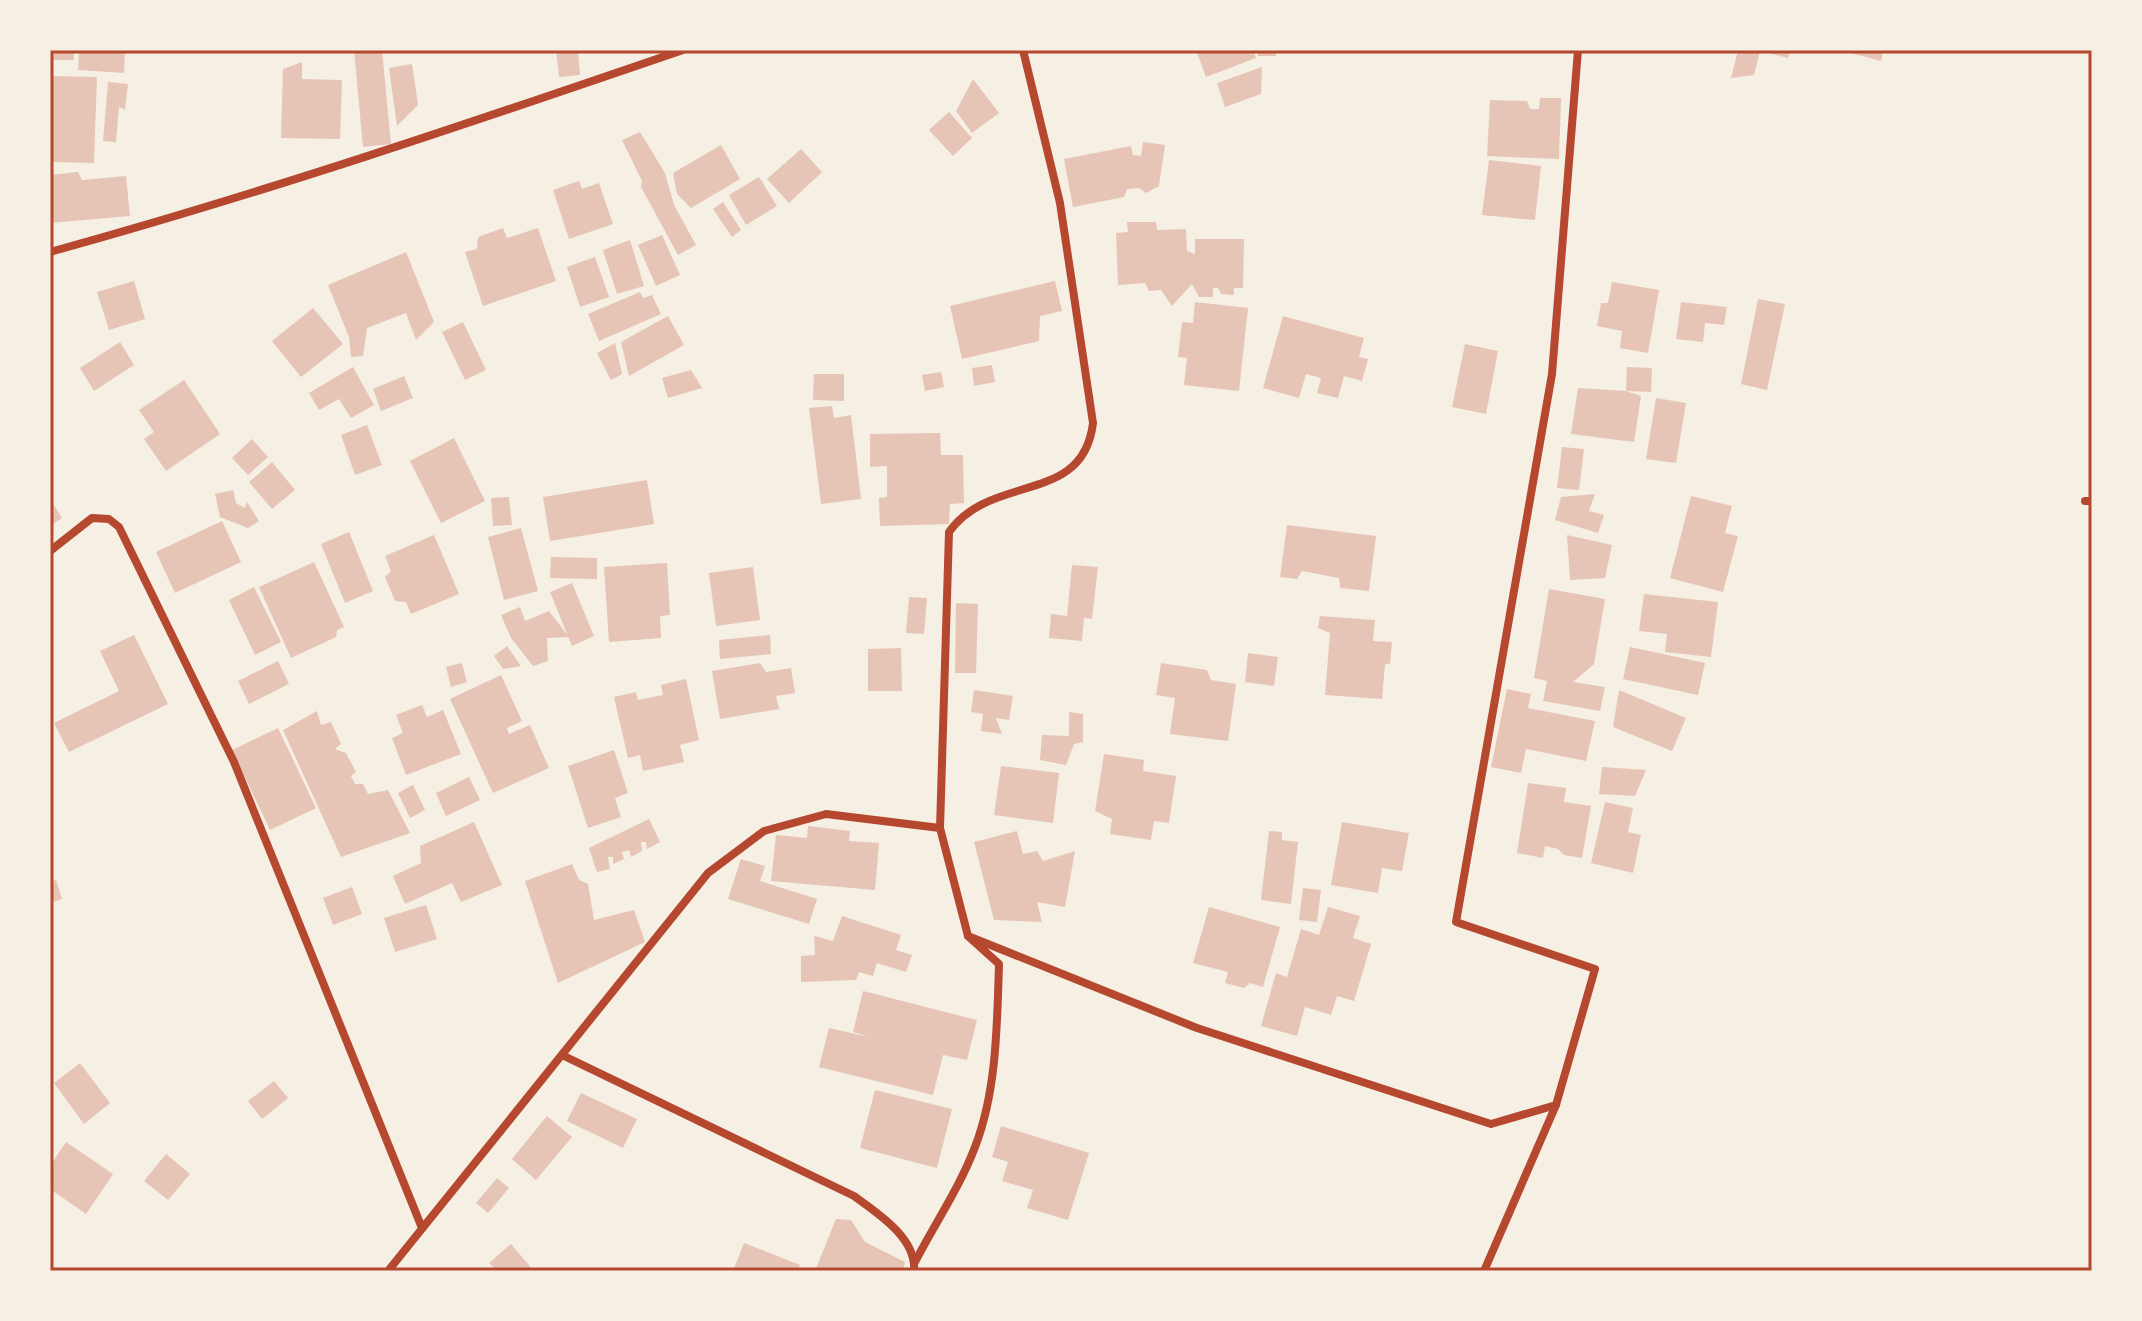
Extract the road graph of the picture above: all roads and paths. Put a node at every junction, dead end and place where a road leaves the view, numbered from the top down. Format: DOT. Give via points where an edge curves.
graph roads {
  1 [pos="683,50"];
  2 [pos="1023,50"];
  3 [pos="1578,50"];
  4 [pos="50,252"];
  5 [pos="50,551"];
  6 [pos="940,828"];
  7 [pos="968,936"];
  8 [pos="564,1056"];
  9 [pos="1556,1105"];
  10 [pos="422,1228"];
  11 [pos="914,1266"];
  12 [pos="388,1271"];
  13 [pos="1484,1271"];
  1 -- 4 [label="street" via="404,146"];
  2 -- 6 [label="street" via="1060,203 1093,423 1090,441 1073,469 979,503 949,532"];
  3 -- 9 [label="street" via="1552,374 1456,922 1595,969"];
  5 -- 10 [label="street" via="92,518 109,519 119,527 234,762"];
  6 -- 7 [label="street"];
  6 -- 8 [label="street" via="826,814 764,831 708,873"];
  7 -- 9 [label="street" via="1197,1028 1491,1124"];
  7 -- 11 [label="street" via="999,964 990,1091 975,1147"];
  8 -- 10 [label="street"];
  8 -- 11 [label="street" via="854,1196 892,1224"];
  9 -- 13 [label="street"];
  10 -- 12 [label="street"];
}
